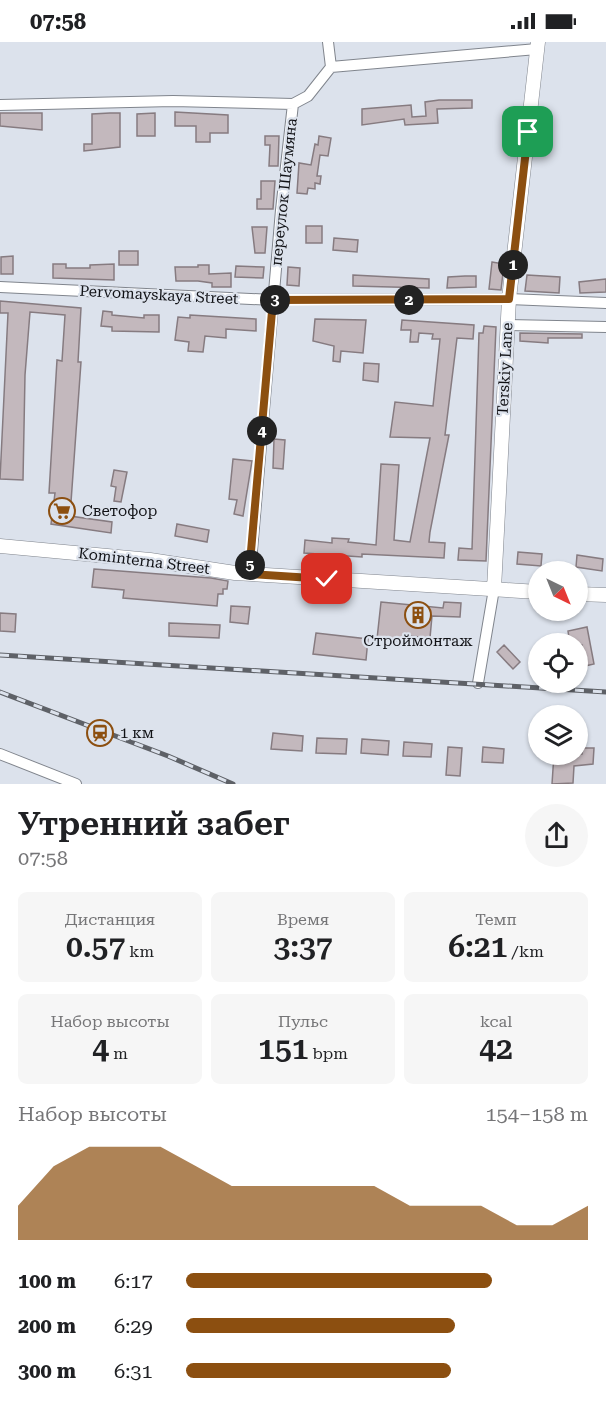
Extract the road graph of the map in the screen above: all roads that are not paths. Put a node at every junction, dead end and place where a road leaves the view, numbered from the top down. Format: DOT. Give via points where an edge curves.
graph roads {
  1 [pos="328,42"];
  2 [pos="538,46"];
  3 [pos="331,67"];
  4 [pos="293,104"];
  5 [pos="0,105"];
  6 [pos="0,287"];
  7 [pos="509,299"];
  8 [pos="273,300"];
  9 [pos="606,303"];
  10 [pos="507,325"];
  11 [pos="606,327"];
  12 [pos="0,546"];
  13 [pos="249,574"];
  14 [pos="494,589"];
  15 [pos="528,591"];
  16 [pos="588,594"];
  17 [pos="606,595"];
  18 [pos="478,683"];
  19 [pos="0,754"];
  20 [pos="76,784"];
  1 -- 3 [label="street"];
  2 -- 3 [label="street"];
  2 -- 7 [label="street, Terskiy Lane"];
  3 -- 4 [label="street, переулок Шаумяна" via="308,96"];
  4 -- 5 [label="street" via="173,101"];
  4 -- 8 [label="street, переулок Шаумяна"];
  6 -- 8 [label="street, Pervomayskaya Street"];
  7 -- 8 [label="street, Pervomayskaya Street"];
  7 -- 9 [label="street, Pervomayskaya Street"];
  7 -- 10 [label="street, Terskiy Lane"];
  8 -- 13 [label="street, переулок Шаумяна"];
  10 -- 11 [label="street"];
  10 -- 14 [label="street, Terskiy Lane"];
  12 -- 13 [label="street, Kominterna Street"];
  13 -- 14 [label="street, Kominterna Street"];
  14 -- 15 [label="street, Kominterna Street"];
  14 -- 18 [label="street"];
  16 -- 17 [label="street"];
  19 -- 20 [label="street"];
}
